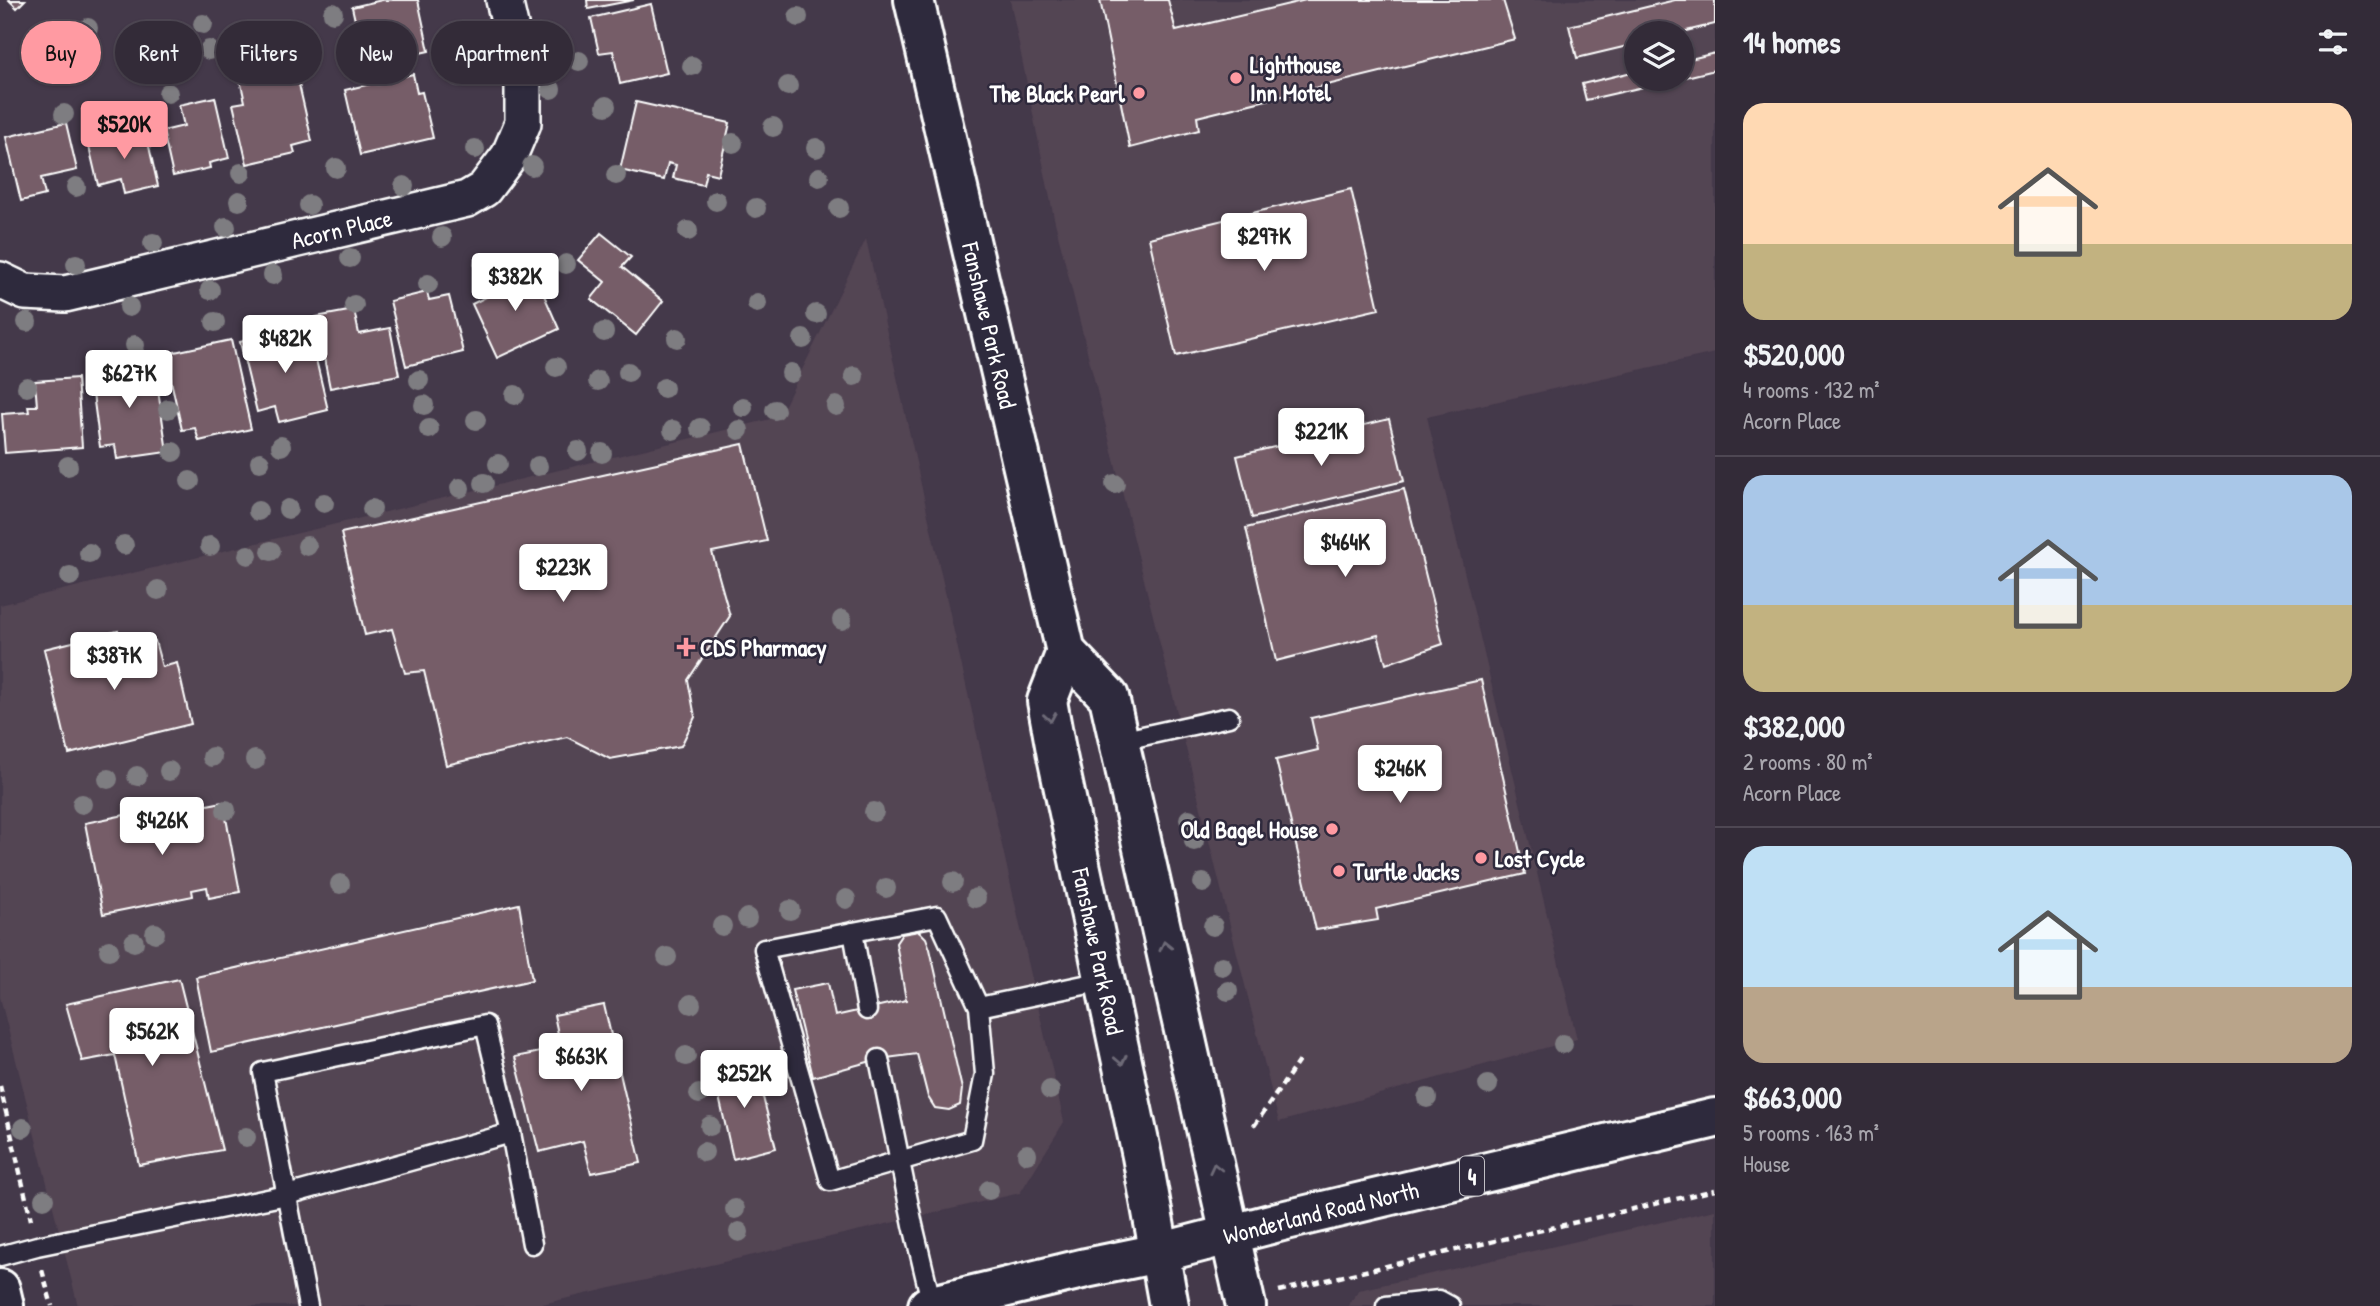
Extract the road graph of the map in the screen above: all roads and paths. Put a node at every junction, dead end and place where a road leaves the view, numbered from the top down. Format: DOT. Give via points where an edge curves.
graph roads {
  1 [pos="504,0"];
  2 [pos="914,0"];
  3 [pos="0,280"];
  4 [pos="1066,652"];
  5 [pos="1229,717"];
  6 [pos="1119,741"];
  7 [pos="853,932"];
  8 [pos="1103,981"];
  9 [pos="979,1007"];
  10 [pos="867,1010"];
  11 [pos="1301,1058"];
  12 [pos="879,1059"];
  13 [pos="0,1086"];
  14 [pos="1715,1118"];
  15 [pos="1254,1126"];
  16 [pos="511,1133"];
  17 [pos="900,1161"];
  18 [pos="1715,1190"];
  19 [pos="287,1195"];
  20 [pos="1230,1235"];
  21 [pos="532,1244"];
  22 [pos="37,1246"];
  23 [pos="1159,1253"];
  24 [pos="0,1256"];
  25 [pos="0,1289"];
  26 [pos="1246,1303"];
  27 [pos="4,1306"];
  28 [pos="52,1306"];
  29 [pos="308,1306"];
  30 [pos="930,1306"];
  31 [pos="1169,1306"];
  32 [pos="1386,1306"];
  33 [pos="1450,1306"];
  1 -- 3 [label="street, Acorn Place" via="523,81 523,122 509,156 484,189 467,199 65,294 25,292"];
  2 -- 4 [label="main road, Fanshawe Park Road"];
  4 -- 6 [label="main road" via="1109,696"];
  4 -- 8 [label="main road, Fanshawe Park Road, one-way" via="1047,701"];
  5 -- 6 [label="lane"];
  20 -- 6 [label="main road, one-way"];
  7 -- 9 [label="lane" via="937,916"];
  7 -- 10 [label="lane"];
  7 -- 17 [label="lane" via="764,948 830,1181"];
  8 -- 9 [label="lane"];
  8 -- 23 [label="main road, Fanshawe Park Road, one-way"];
  9 -- 17 [label="lane" via="985,1074 972,1140"];
  11 -- 15 [label="path"];
  12 -- 17 [label="lane"];
  13 -- 22 [label="path"];
  14 -- 20 [label="main road, Wonderland Road North / 4"];
  16 -- 19 [label="lane"];
  16 -- 19 [label="lane" via="485,1026 263,1072"];
  16 -- 21 [label="lane"];
  17 -- 30 [label="lane"];
  18 -- 26 [label="path"];
  19 -- 22 [label="lane"];
  19 -- 29 [label="lane"];
  20 -- 23 [label="main road, Wonderland Road North / 4"];
  20 -- 26 [label="main road"];
  22 -- 24 [label="lane"];
  22 -- 28 [label="path"];
  23 -- 30 [label="main road, Wonderland Road North / 4"];
  23 -- 31 [label="main road, Fanshawe Park Road"];
  25 -- 27 [label="main road"];
  32 -- 33 [label="lane" via="1439,1300"];
}
